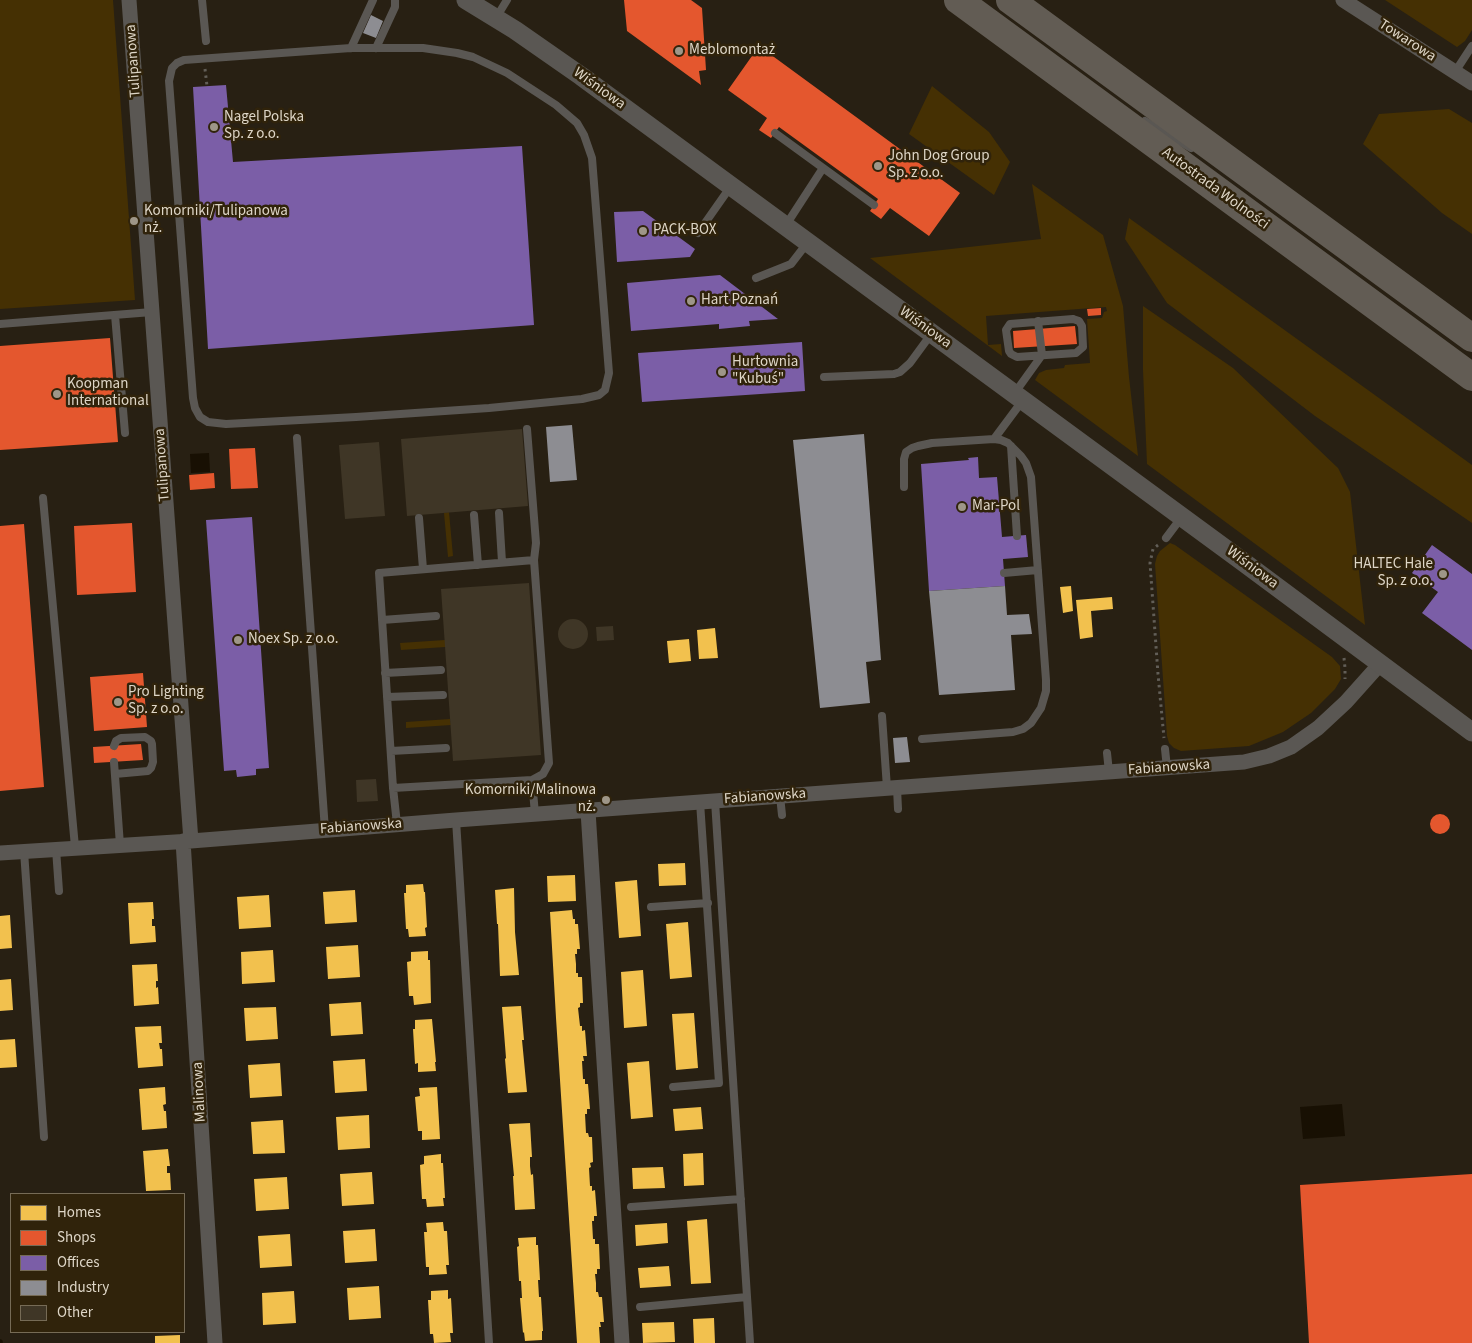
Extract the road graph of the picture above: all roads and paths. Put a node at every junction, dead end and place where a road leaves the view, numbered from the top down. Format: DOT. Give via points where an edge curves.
graph roads {
  1 [pos="129,0"];
  2 [pos="202,0"];
  3 [pos="373,0"];
  4 [pos="395,0"];
  5 [pos="466,0"];
  6 [pos="507,0"];
  7 [pos="958,0"];
  8 [pos="1010,0"];
  9 [pos="1343,0"];
  10 [pos="496,18"];
  11 [pos="1054,32"];
  12 [pos="206,41"];
  13 [pos="1472,46"];
  14 [pos="351,48"];
  15 [pos="376,48"];
  16 [pos="1036,57"];
  17 [pos="205,68"];
  18 [pos="1455,72"];
  19 [pos="1472,83"];
  20 [pos="207,86"];
  21 [pos="1118,90"];
  22 [pos="1109,100"];
  23 [pos="1134,115"];
  24 [pos="1146,115"];
  25 [pos="775,133"];
  26 [pos="1167,134"];
  27 [pos="1188,153"];
  28 [pos="1200,153"];
  29 [pos="823,168"];
  30 [pos="1225,168"];
  31 [pos="1216,179"];
  32 [pos="731,186"];
  33 [pos="874,205"];
  34 [pos="1299,211"];
  35 [pos="785,226"];
  36 [pos="698,233"];
  37 [pos="1280,236"];
  38 [pos="808,242"];
  39 [pos="756,278"];
  40 [pos="152,312"];
  41 [pos="115,315"];
  42 [pos="1038,321"];
  43 [pos="0,324"];
  44 [pos="932,333"];
  45 [pos="1472,338"];
  46 [pos="1042,355"];
  47 [pos="824,377"];
  48 [pos="1472,377"];
  49 [pos="1018,397"];
  50 [pos="527,428"];
  51 [pos="125,433"];
  52 [pos="297,438"];
  53 [pos="994,439"];
  54 [pos="1011,446"];
  55 [pos="904,487"];
  56 [pos="43,498"];
  57 [pos="499,513"];
  58 [pos="474,516"];
  59 [pos="1182,517"];
  60 [pos="420,518"];
  61 [pos="1017,536"];
  62 [pos="1166,538"];
  63 [pos="534,560"];
  64 [pos="502,562"];
  65 [pos="478,564"];
  66 [pos="423,569"];
  67 [pos="1038,570"];
  68 [pos="1004,573"];
  69 [pos="436,616"];
  70 [pos="382,620"];
  71 [pos="1339,654"];
  72 [pos="1380,664"];
  73 [pos="441,670"];
  74 [pos="385,674"];
  75 [pos="1343,684"];
  76 [pos="444,695"];
  77 [pos="387,697"];
  78 [pos="882,716"];
  79 [pos="1472,732"];
  80 [pos="922,739"];
  81 [pos="114,746"];
  82 [pos="446,748"];
  83 [pos="1165,749"];
  84 [pos="391,751"];
  85 [pos="1107,753"];
  86 [pos="114,762"];
  87 [pos="1167,768"];
  88 [pos="1109,772"];
  89 [pos="115,774"];
  90 [pos="532,780"];
  91 [pos="393,788"];
  92 [pos="892,788"];
  93 [pos="780,796"];
  94 [pos="715,801"];
  95 [pos="700,802"];
  96 [pos="898,809"];
  97 [pos="588,811"];
  98 [pos="535,814"];
  99 [pos="782,815"];
  100 [pos="456,820"];
  101 [pos="396,824"];
  102 [pos="325,830"];
  103 [pos="187,841"];
  104 [pos="120,845"];
  105 [pos="75,848"];
  106 [pos="56,849"];
  107 [pos="24,851"];
  108 [pos="0,853"];
  109 [pos="59,891"];
  110 [pos="708,903"];
  111 [pos="651,907"];
  112 [pos="673,1087"];
  113 [pos="44,1137"];
  114 [pos="741,1199"];
  115 [pos="631,1207"];
  116 [pos="747,1297"];
  117 [pos="640,1307"];
  118 [pos="215,1343"];
  119 [pos="488,1343"];
  120 [pos="622,1343"];
  121 [pos="750,1343"];
  1 -- 40 [label="street, Tulipanowa"];
  2 -- 12 [label="lane"];
  3 -- 14 [label="lane"];
  4 -- 15 [label="lane" via="395,7"];
  5 -- 10 [label="street, Wiśniowa"];
  6 -- 10 [label="lane"];
  7 -- 16 [label="highway, Autostrada Wolności"];
  8 -- 11 [label="highway"];
  9 -- 18 [label="street, Towarowa"];
  10 -- 32 [label="street, Wiśniowa"];
  11 -- 21 [label="lane"];
  11 -- 34 [label="highway"];
  13 -- 18 [label="lane"];
  14 -- 15 [label="lane"];
  14 -- 15 [label="lane" via="184,60 172,68 169,81 193,398 200,417 208,422 226,424 489,408 599,396 605,390 608,372 592,158 577,123 507,73 473,57 424,48"];
  16 -- 22 [label="lane"];
  16 -- 37 [label="highway, Autostrada Wolności"];
  17 -- 20 [label="path"];
  18 -- 19 [label="street, Towarowa"];
  23 -- 26 [label="lane"];
  24 -- 26 [label="lane"];
  25 -- 29 [label="lane"];
  26 -- 27 [label="lane"];
  26 -- 28 [label="lane"];
  29 -- 33 [label="lane"];
  29 -- 35 [label="lane"];
  30 -- 34 [label="lane"];
  31 -- 37 [label="lane"];
  32 -- 35 [label="street, Wiśniowa"];
  32 -- 36 [label="lane"];
  34 -- 45 [label="highway"];
  35 -- 38 [label="street, Wiśniowa"];
  37 -- 48 [label="highway, Autostrada Wolności"];
  38 -- 39 [label="lane" via="791,264"];
  38 -- 44 [label="street, Wiśniowa"];
  40 -- 41 [label="lane"];
  40 -- 103 [label="street, Tulipanowa"];
  41 -- 43 [label="lane"];
  41 -- 51 [label="lane"];
  42 -- 46 [label="lane"];
  42 -- 46 [label="lane" via="1010,324 1006,330 1008,349 1017,357"];
  42 -- 46 [label="lane" via="1073,318 1082,326 1083,347 1079,352"];
  44 -- 47 [label="lane" via="910,364 900,372"];
  44 -- 49 [label="street, Wiśniowa"];
  46 -- 49 [label="lane"];
  49 -- 53 [label="lane"];
  49 -- 59 [label="street, Wiśniowa"];
  50 -- 63 [label="lane" via="536,543"];
  52 -- 102 [label="lane"];
  53 -- 54 [label="lane"];
  53 -- 55 [label="lane" via="932,443 912,448 904,459"];
  54 -- 61 [label="lane"];
  54 -- 67 [label="lane" via="1026,463 1031,477"];
  56 -- 105 [label="lane"];
  57 -- 64 [label="lane"];
  58 -- 65 [label="lane"];
  59 -- 62 [label="lane"];
  59 -- 72 [label="street, Wiśniowa"];
  60 -- 66 [label="lane"];
  62 -- 83 [label="path" via="1154,549 1150,563"];
  63 -- 64 [label="lane"];
  63 -- 90 [label="lane" via="549,763 543,774"];
  64 -- 65 [label="lane"];
  65 -- 66 [label="lane"];
  66 -- 70 [label="lane" via="379,572"];
  67 -- 68 [label="lane"];
  67 -- 80 [label="lane" via="1046,691 1036,716 1023,729 1013,732"];
  69 -- 70 [label="lane"];
  70 -- 74 [label="lane"];
  71 -- 75 [label="path" via="1344,657"];
  72 -- 79 [label="street"];
  72 -- 87 [label="street, Fabianowska" via="1346,702 1291,747 1244,762"];
  73 -- 74 [label="lane"];
  74 -- 77 [label="lane"];
  76 -- 77 [label="lane"];
  77 -- 84 [label="lane"];
  78 -- 92 [label="lane"];
  81 -- 89 [label="lane" via="121,738 145,737 152,744 153,762 148,771"];
  82 -- 84 [label="lane"];
  83 -- 87 [label="lane"];
  84 -- 91 [label="lane"];
  85 -- 88 [label="lane"];
  86 -- 89 [label="lane"];
  87 -- 88 [label="street, Fabianowska"];
  88 -- 92 [label="street, Fabianowska"];
  89 -- 104 [label="lane"];
  90 -- 91 [label="lane"];
  90 -- 98 [label="lane"];
  91 -- 101 [label="lane"];
  92 -- 93 [label="street, Fabianowska"];
  92 -- 96 [label="lane"];
  93 -- 94 [label="street, Fabianowska"];
  93 -- 99 [label="lane"];
  94 -- 95 [label="street, Fabianowska"];
  94 -- 114 [label="lane"];
  95 -- 97 [label="street, Fabianowska"];
  95 -- 110 [label="lane"];
  97 -- 98 [label="street, Fabianowska"];
  97 -- 120 [label="street"];
  98 -- 100 [label="street, Fabianowska"];
  100 -- 101 [label="street, Fabianowska"];
  100 -- 119 [label="lane"];
  101 -- 102 [label="street, Fabianowska"];
  102 -- 103 [label="street, Fabianowska"];
  103 -- 104 [label="street, Fabianowska"];
  103 -- 118 [label="street, Malinowa"];
  104 -- 105 [label="street, Fabianowska"];
  105 -- 106 [label="street, Fabianowska"];
  106 -- 107 [label="street, Fabianowska"];
  106 -- 109 [label="lane"];
  107 -- 108 [label="street, Fabianowska"];
  107 -- 113 [label="lane"];
  110 -- 111 [label="lane"];
  110 -- 112 [label="lane" via="719,1083"];
  114 -- 115 [label="lane"];
  114 -- 116 [label="lane"];
  116 -- 117 [label="lane"];
  116 -- 121 [label="lane"];
}
